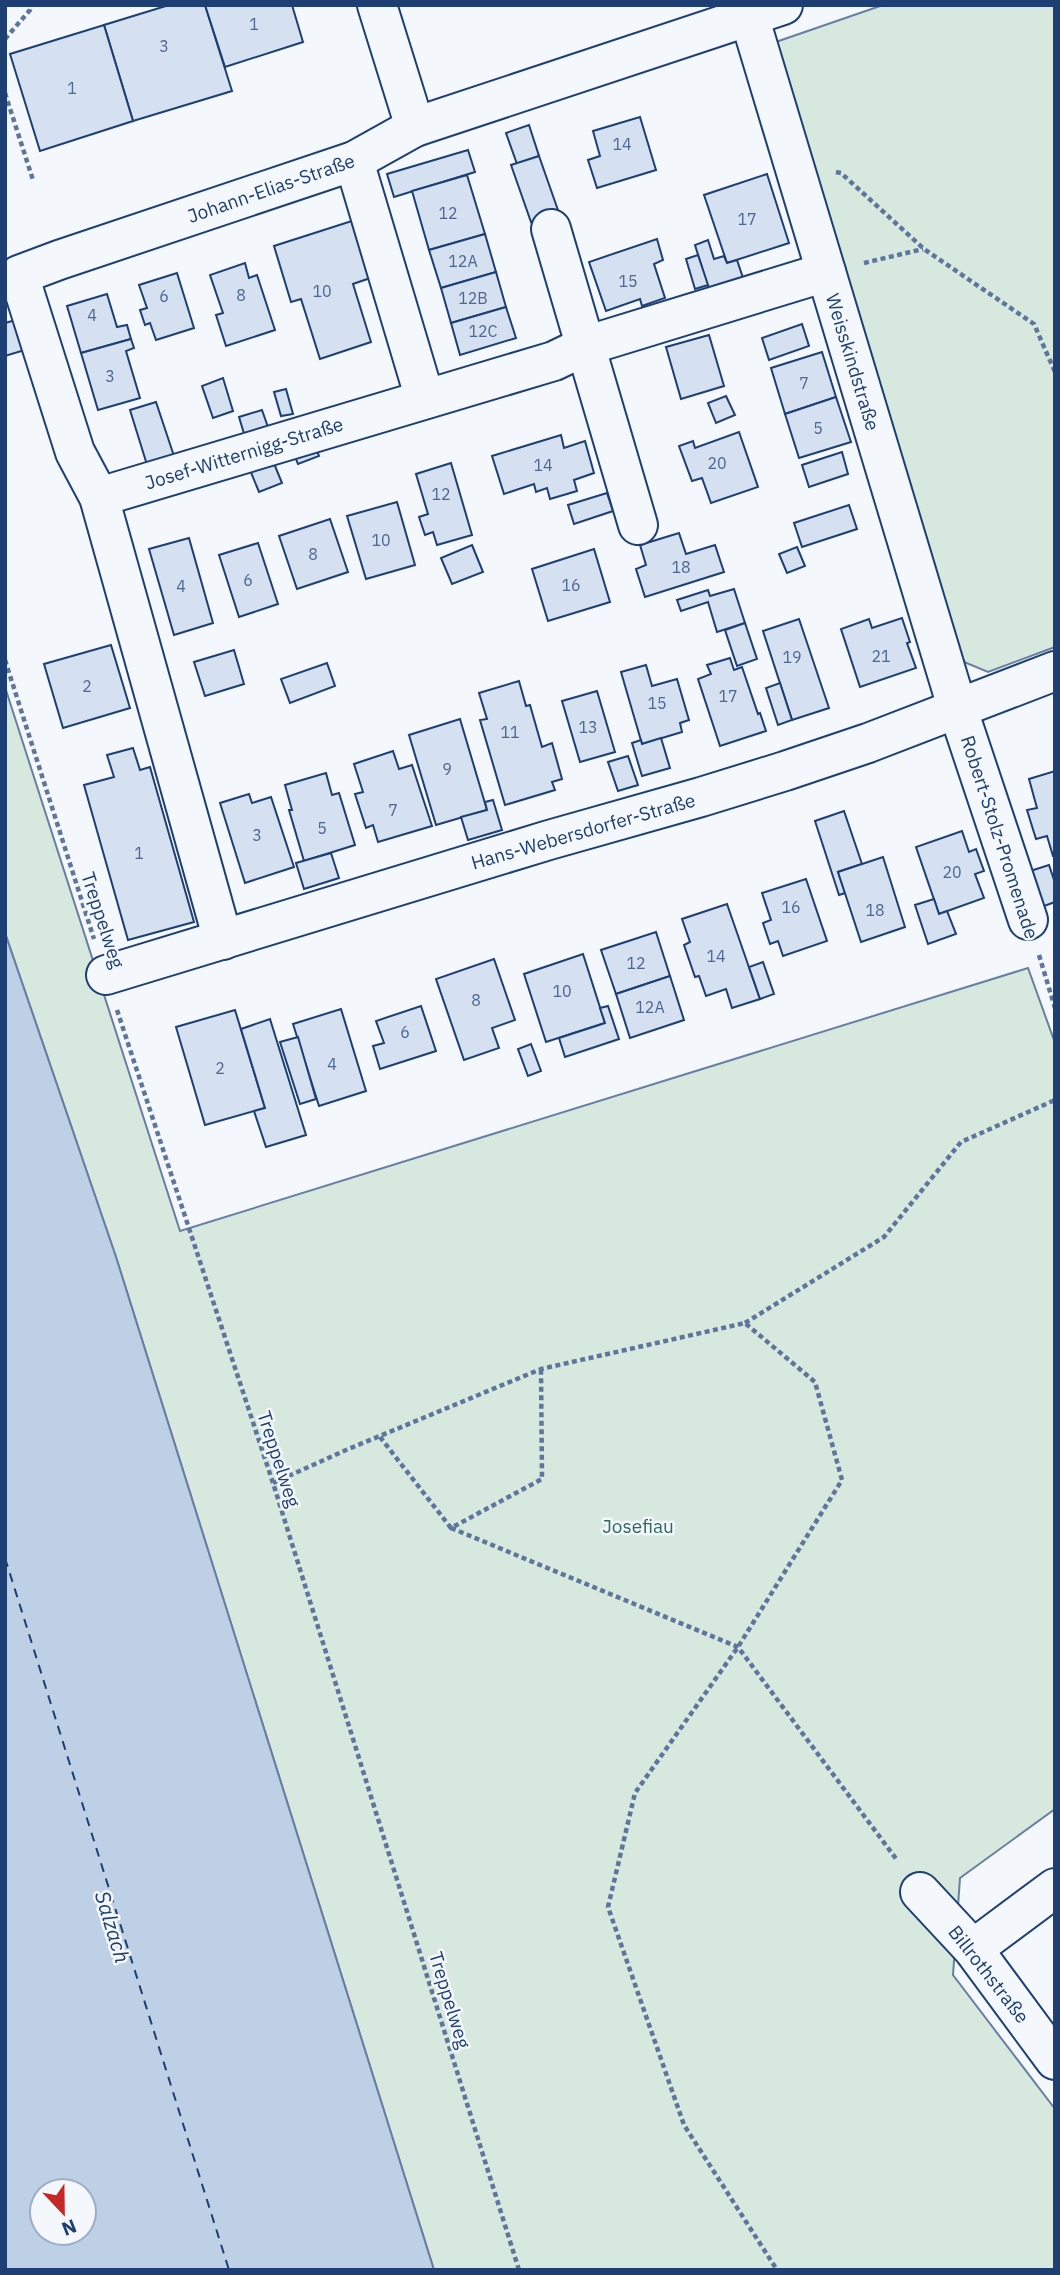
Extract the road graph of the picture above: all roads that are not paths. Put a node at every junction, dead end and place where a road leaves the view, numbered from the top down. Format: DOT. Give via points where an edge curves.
graph roads {
  1 [pos="377,5"];
  2 [pos="766,11"];
  3 [pos="415,127"];
  4 [pos="354,161"];
  5 [pos="551,229"];
  6 [pos="826,272"];
  7 [pos="585,346"];
  8 [pos="425,399"];
  9 [pos="99,497"];
  10 [pos="638,525"];
  11 [pos="1055,671"];
  12 [pos="957,707"];
  13 [pos="1028,920"];
  14 [pos="223,940"];
  15 [pos="106,975"];
  16 [pos="1055,1888"];
  17 [pos="920,1892"];
  18 [pos="973,1949"];
  19 [pos="1055,2060"];
  1 -- 3 [label="street"];
  2 -- 3 [label="street, Johann-Elias-Straße"];
  2 -- 6 [label="street, Weisskindstraße" via="796,170"];
  3 -- 4 [label="street, Johann-Elias-Straße"];
  4 -- 8 [label="street"];
  4 -- 9 [label="street, Johann-Elias-Straße" via="19,275 75,452"];
  5 -- 7 [label="street"];
  6 -- 7 [label="street, Josef-Witternigg-Straße"];
  6 -- 12 [label="street, Weisskindstraße"];
  7 -- 8 [label="street, Josef-Witternigg-Straße" via="554,361"];
  7 -- 10 [label="street"];
  8 -- 9 [label="street, Josef-Witternigg-Straße"];
  9 -- 14 [label="street"];
  11 -- 12 [label="street, Hans-Webersdorfer-Straße"];
  12 -- 13 [label="street, Robert-Stolz-Promenade"];
  12 -- 14 [label="street, Hans-Webersdorfer-Straße" via="785,771"];
  14 -- 15 [label="street, Hans-Webersdorfer-Straße"];
  16 -- 18 [label="street"];
  17 -- 18 [label="street, Billrothstraße"];
  18 -- 19 [label="street, Billrothstraße"];
}
